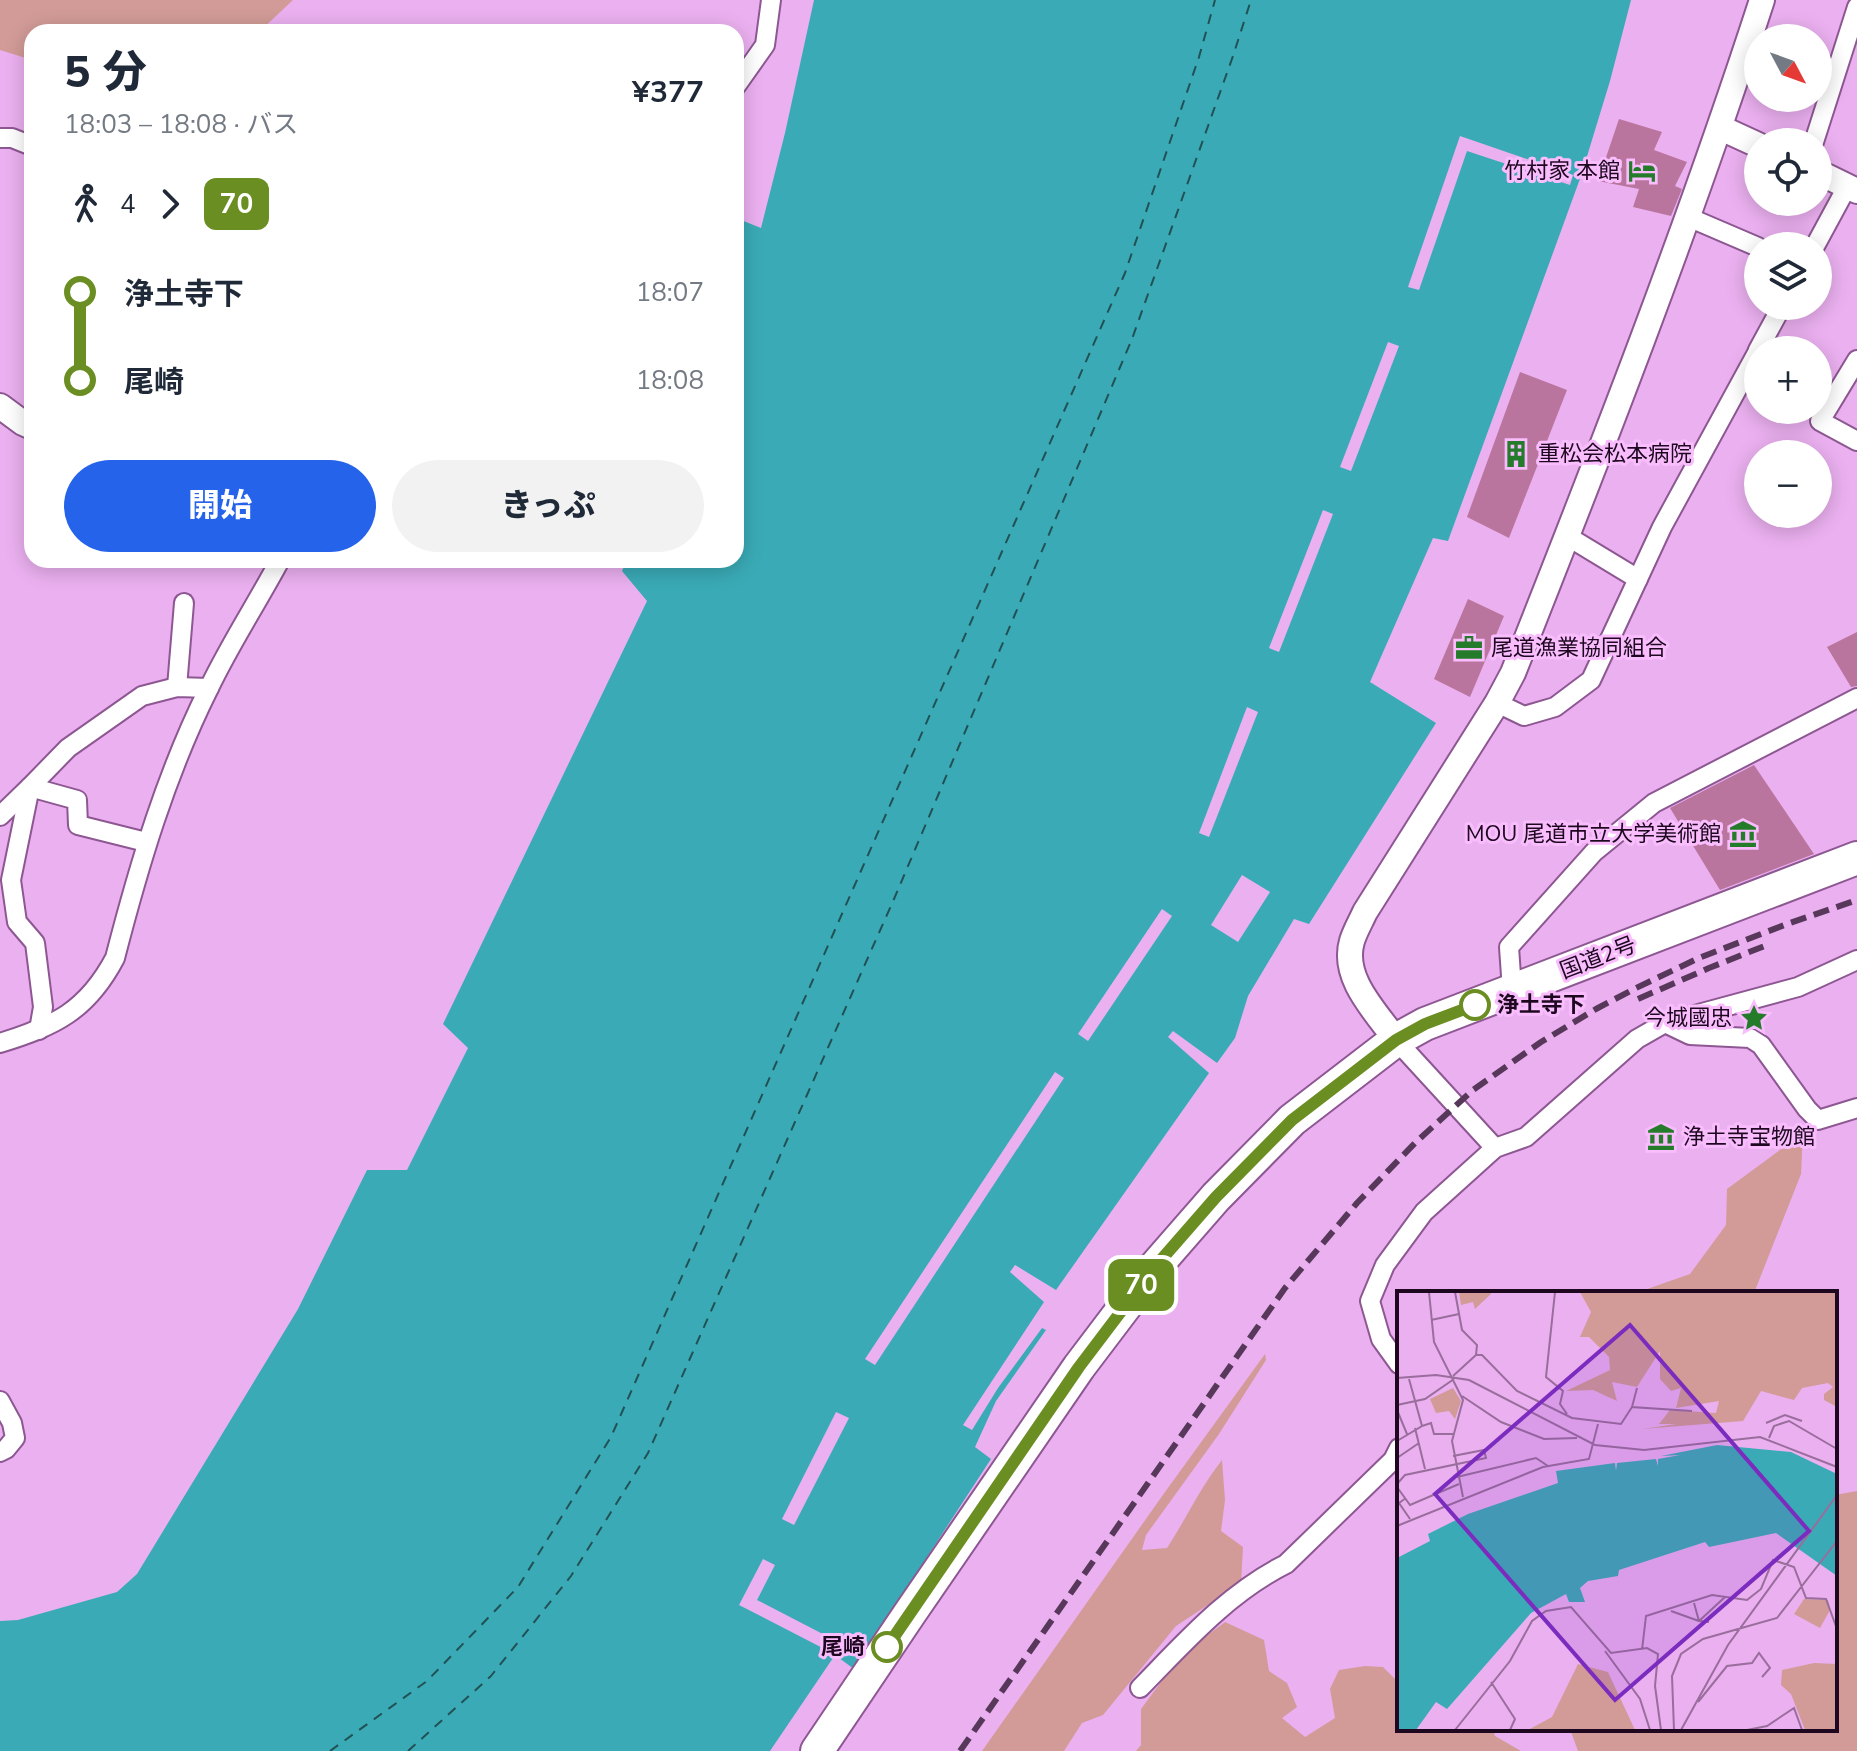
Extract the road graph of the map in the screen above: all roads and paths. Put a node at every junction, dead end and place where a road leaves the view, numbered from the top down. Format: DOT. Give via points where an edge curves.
graph roads {
  1 [pos="771,0"];
  2 [pos="1762,0"];
  3 [pos="1857,7"];
  4 [pos="744,75"];
  5 [pos="1721,128"];
  6 [pos="1818,128"];
  7 [pos="0,138"];
  8 [pos="1744,139"];
  9 [pos="24,143"];
  10 [pos="1832,179"];
  11 [pos="1852,188"];
  12 [pos="1688,217"];
  13 [pos="1824,232"];
  14 [pos="1744,241"];
  15 [pos="1857,360"];
  16 [pos="1744,376"];
  17 [pos="0,406"];
  18 [pos="24,423"];
  19 [pos="1857,441"];
  20 [pos="1567,536"];
  21 [pos="276,568"];
  22 [pos="1638,579"];
  23 [pos="184,603"];
  24 [pos="177,687"];
  25 [pos="209,688"];
  26 [pos="1857,698"];
  27 [pos="1497,703"];
  28 [pos="30,787"];
  29 [pos="0,816"];
  30 [pos="146,842"];
  31 [pos="1857,858"];
  32 [pos="1857,960"];
  33 [pos="1512,990"];
  34 [pos="1665,1023"];
  35 [pos="39,1030"];
  36 [pos="1396,1040"];
  37 [pos="0,1043"];
  38 [pos="1857,1108"];
  39 [pos="1495,1148"];
  40 [pos="1397,1361"];
  41 [pos="0,1401"];
  42 [pos="0,1452"];
  43 [pos="1397,1452"];
  44 [pos="1140,1688"];
  45 [pos="817,1751"];
  1 -- 4 [label="street" via="765,45"];
  2 -- 5 [label="street"];
  3 -- 6 [label="street"];
  5 -- 8 [label="street"];
  5 -- 12 [label="street"];
  7 -- 9 [label="street"];
  10 -- 11 [label="street"];
  11 -- 13 [label="street"];
  12 -- 14 [label="street"];
  12 -- 20 [label="street"];
  15 -- 19 [label="street" via="1820,421"];
  16 -- 22 [label="street"];
  17 -- 18 [label="street"];
  20 -- 22 [label="street"];
  20 -- 27 [label="street"];
  21 -- 25 [label="street"];
  22 -- 27 [label="street" via="1591,680 1555,707 1524,716"];
  23 -- 24 [label="street"];
  24 -- 25 [label="street"];
  24 -- 28 [label="street" via="142,696 68,748"];
  25 -- 30 [label="street"];
  26 -- 33 [label="street" via="1654,803 1594,852 1509,947"];
  27 -- 36 [label="street" via="1351,942 1350,968"];
  28 -- 29 [label="street"];
  28 -- 30 [label="street" via="77,800 78,825"];
  28 -- 35 [label="street" via="11,880 17,922 35,943 43,1007"];
  30 -- 35 [label="street" via="109,969 71,1012"];
  31 -- 33 [label="highway, 国道2号"];
  32 -- 34 [label="street" via="1798,987"];
  33 -- 36 [label="highway, 国道2号"];
  34 -- 38 [label="street" via="1690,1035 1750,1038 1818,1120"];
  34 -- 39 [label="street" via="1637,1039 1526,1137"];
  35 -- 37 [label="street"];
  36 -- 39 [label="street"];
  36 -- 45 [label="highway, 国道2号" via="1292,1120 1154,1268 1079,1367"];
  39 -- 40 [label="street" via="1424,1212 1385,1265 1370,1301 1381,1339"];
  41 -- 42 [label="street" via="15,1438"];
  43 -- 44 [label="street" via="1286,1564 1219,1608"];
}
